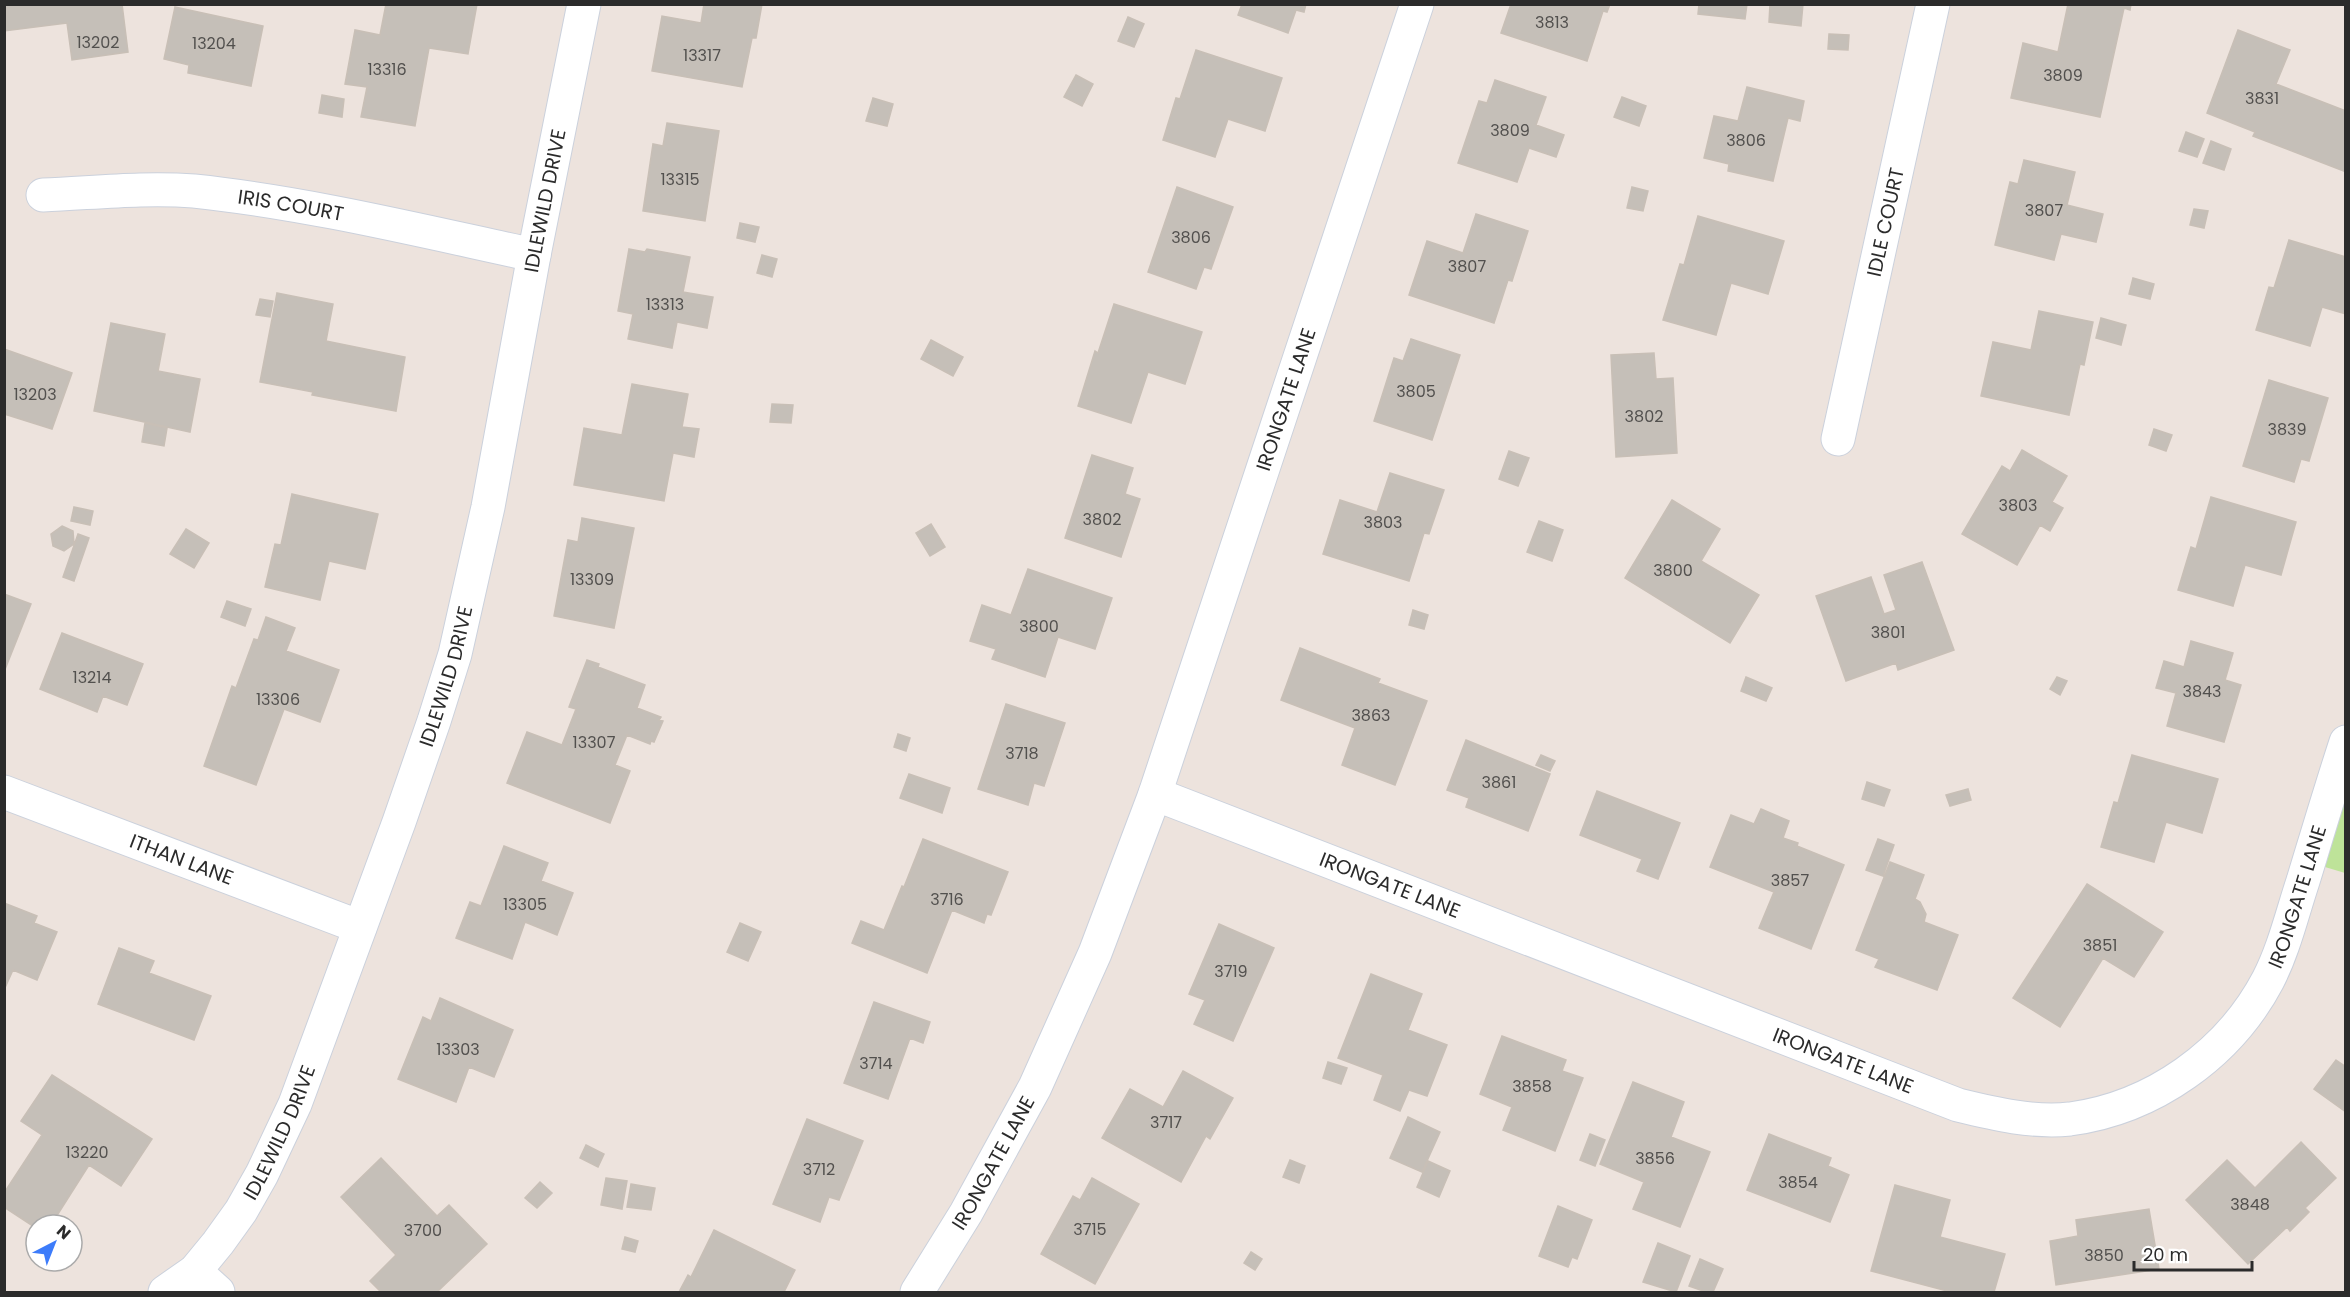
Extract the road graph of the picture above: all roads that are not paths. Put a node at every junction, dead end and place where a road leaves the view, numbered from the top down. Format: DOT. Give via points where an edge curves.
graph roads {
  1 [pos="584,4"];
  2 [pos="1418,4"];
  3 [pos="1933,4"];
  4 [pos="43,195"];
  5 [pos="534,255"];
  6 [pos="1838,439"];
  7 [pos="2346,742"];
  8 [pos="4,792"];
  9 [pos="1155,794"];
  10 [pos="360,927"];
  11 [pos="206,1282"];
  12 [pos="165,1293"];
  13 [pos="917,1293"];
  1 -- 5 [label="street, IDLEWILD DRIVE"];
  2 -- 9 [label="street, IRONGATE LANE"];
  3 -- 6 [label="street, IDLE COURT"];
  4 -- 5 [label="street, IRIS COURT" via="192,191 297,206"];
  5 -- 10 [label="street, IDLEWILD DRIVE" via="488,507 455,654"];
  7 -- 9 [label="street, IRONGATE LANE" via="2284,943 2250,1009 2197,1066 2172,1083 2142,1099 2068,1119 1999,1116 1958,1105"];
  8 -- 10 [label="street, ITHAN LANE"];
  9 -- 13 [label="street, IRONGATE LANE" via="1095,953 1035,1087"];
  10 -- 11 [label="street, IDLEWILD DRIVE" via="295,1104 262,1174 218,1243"];
  11 -- 12 [label="street, IDLEWILD DRIVE"];
}
